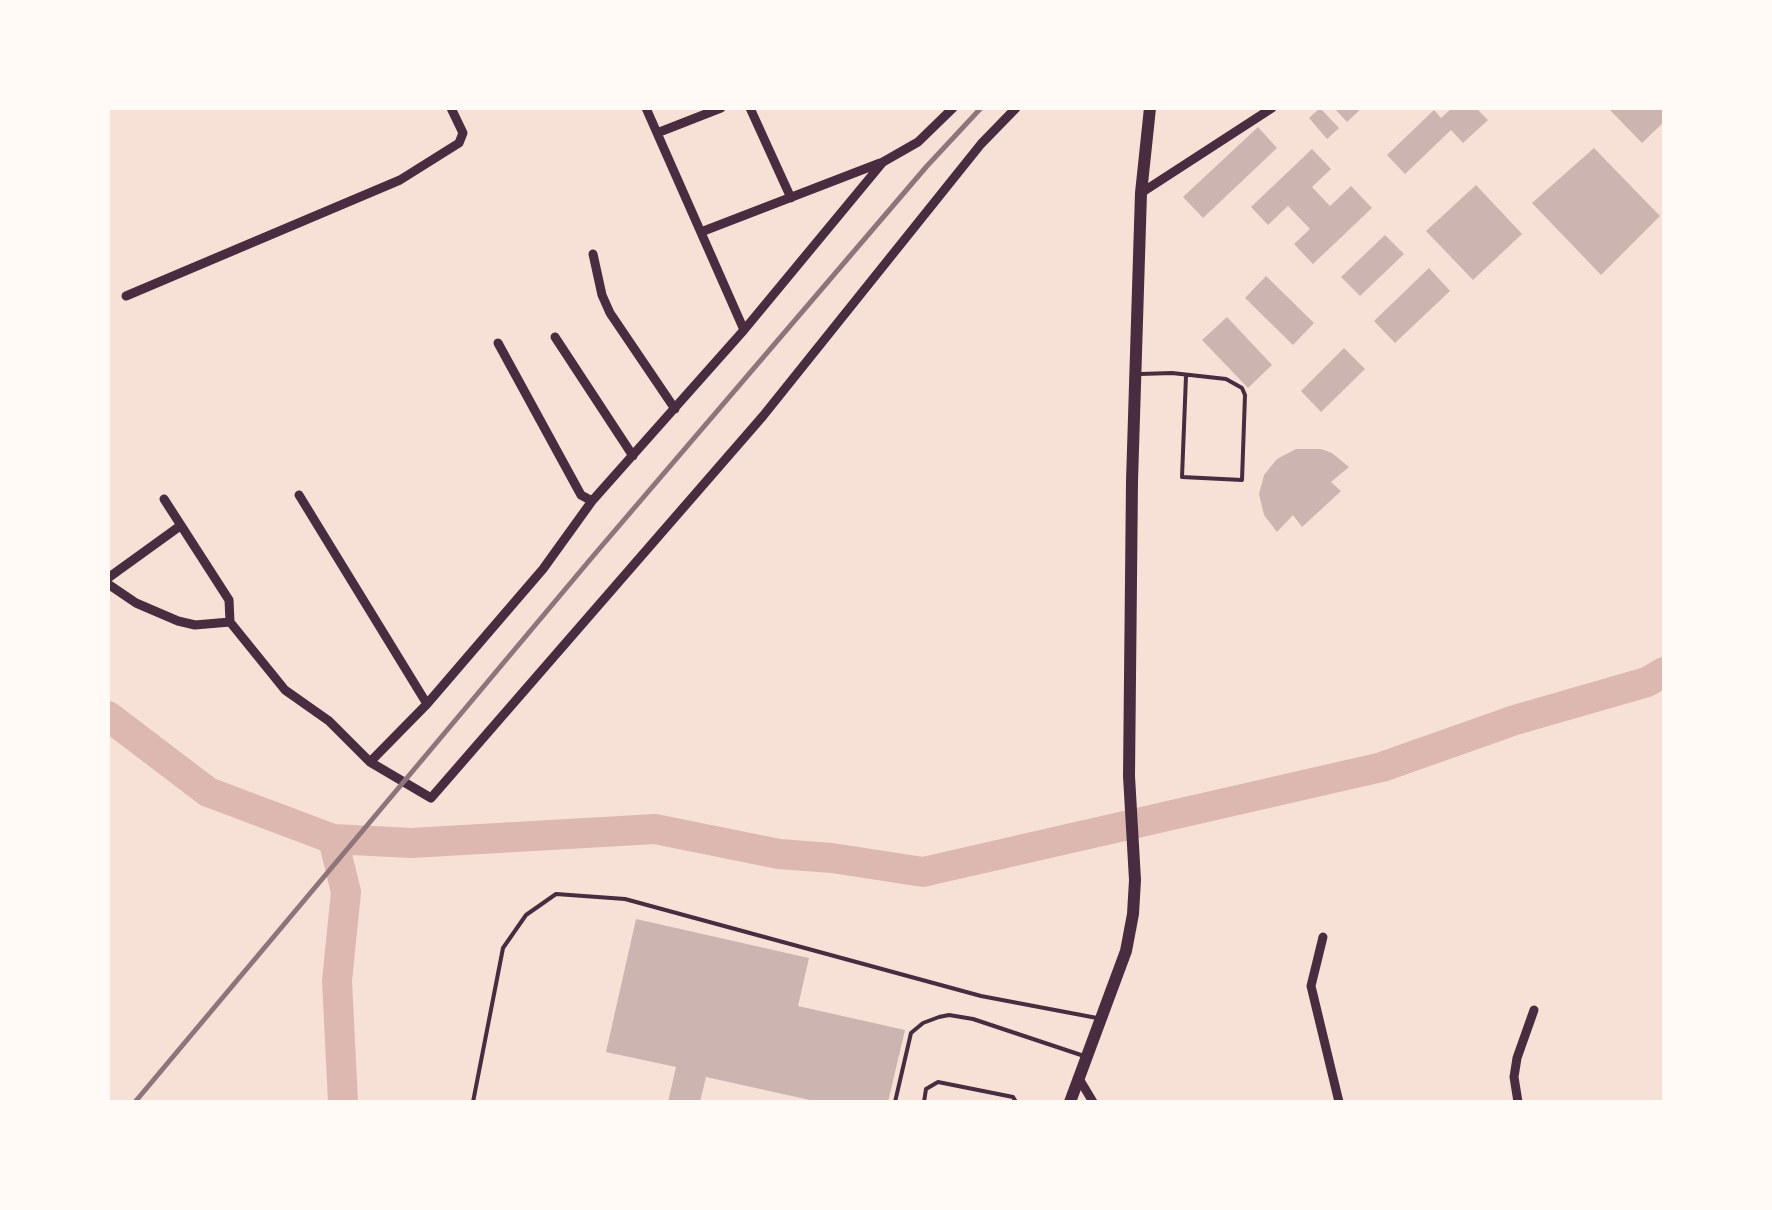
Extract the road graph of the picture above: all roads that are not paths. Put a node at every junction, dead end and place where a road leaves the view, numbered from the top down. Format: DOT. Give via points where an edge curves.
graph roads {
  1 [pos="451,108"];
  2 [pos="646,108"];
  3 [pos="721,108"];
  4 [pos="750,108"];
  5 [pos="953,108"];
  6 [pos="1016,108"];
  7 [pos="1150,108"];
  8 [pos="1272,108"];
  9 [pos="658,133"];
  10 [pos="883,162"];
  11 [pos="1142,192"];
  12 [pos="790,198"];
  13 [pos="701,232"];
  14 [pos="593,254"];
  15 [pos="126,296"];
  16 [pos="744,330"];
  17 [pos="556,337"];
  18 [pos="498,343"];
  19 [pos="1136,374"];
  20 [pos="1186,376"];
  21 [pos="675,408"];
  22 [pos="633,456"];
  23 [pos="299,495"];
  24 [pos="164,499"];
  25 [pos="592,502"];
  26 [pos="180,526"];
  27 [pos="108,581"];
  28 [pos="230,622"];
  29 [pos="427,704"];
  30 [pos="370,762"];
  31 [pos="1324,937"];
  32 [pos="1534,1010"];
  33 [pos="1100,1018"];
  34 [pos="1086,1056"];
  35 [pos="1078,1077"];
  36 [pos="473,1102"];
  37 [pos="894,1102"];
  38 [pos="924,1102"];
  39 [pos="1016,1102"];
  40 [pos="1070,1102"];
  41 [pos="1093,1102"];
  42 [pos="1339,1102"];
  43 [pos="1518,1102"];
  1 -- 15 [label="street" via="463,133 459,144 400,180"];
  2 -- 9 [label="street"];
  3 -- 9 [label="street"];
  4 -- 12 [label="street"];
  5 -- 10 [label="street" via="918,142"];
  6 -- 30 [label="street" via="763,416 439,791 424,796"];
  7 -- 11 [label="main road"];
  8 -- 11 [label="street"];
  9 -- 13 [label="street"];
  10 -- 12 [label="street"];
  10 -- 16 [label="street"];
  11 -- 19 [label="main road"];
  12 -- 13 [label="street"];
  13 -- 16 [label="street"];
  14 -- 21 [label="street" via="610,314"];
  16 -- 21 [label="street"];
  17 -- 22 [label="street"];
  18 -- 25 [label="street" via="582,495"];
  19 -- 20 [label="lane"];
  19 -- 33 [label="main road" via="1128,776 1135,880 1126,951"];
  20 -- 20 [label="lane" via="1226,379 1242,388 1242,480 1182,477"];
  21 -- 22 [label="street"];
  22 -- 25 [label="street"];
  23 -- 29 [label="street"];
  24 -- 26 [label="street"];
  25 -- 29 [label="street" via="544,569"];
  26 -- 27 [label="street"];
  26 -- 28 [label="street" via="229,600"];
  27 -- 28 [label="street" via="136,603 178,621"];
  28 -- 30 [label="street" via="285,690 329,720"];
  29 -- 30 [label="street"];
  31 -- 42 [label="street" via="1311,986"];
  32 -- 43 [label="street" via="1517,1058"];
  33 -- 34 [label="main road"];
  33 -- 36 [label="lane" via="981,996 625,899 556,894 526,915 503,948"];
  34 -- 35 [label="main road"];
  34 -- 37 [label="lane" via="973,1019 938,1017 911,1034"];
  35 -- 40 [label="main road"];
  35 -- 41 [label="street"];
  38 -- 39 [label="lane" via="926,1089 938,1082"];
}
